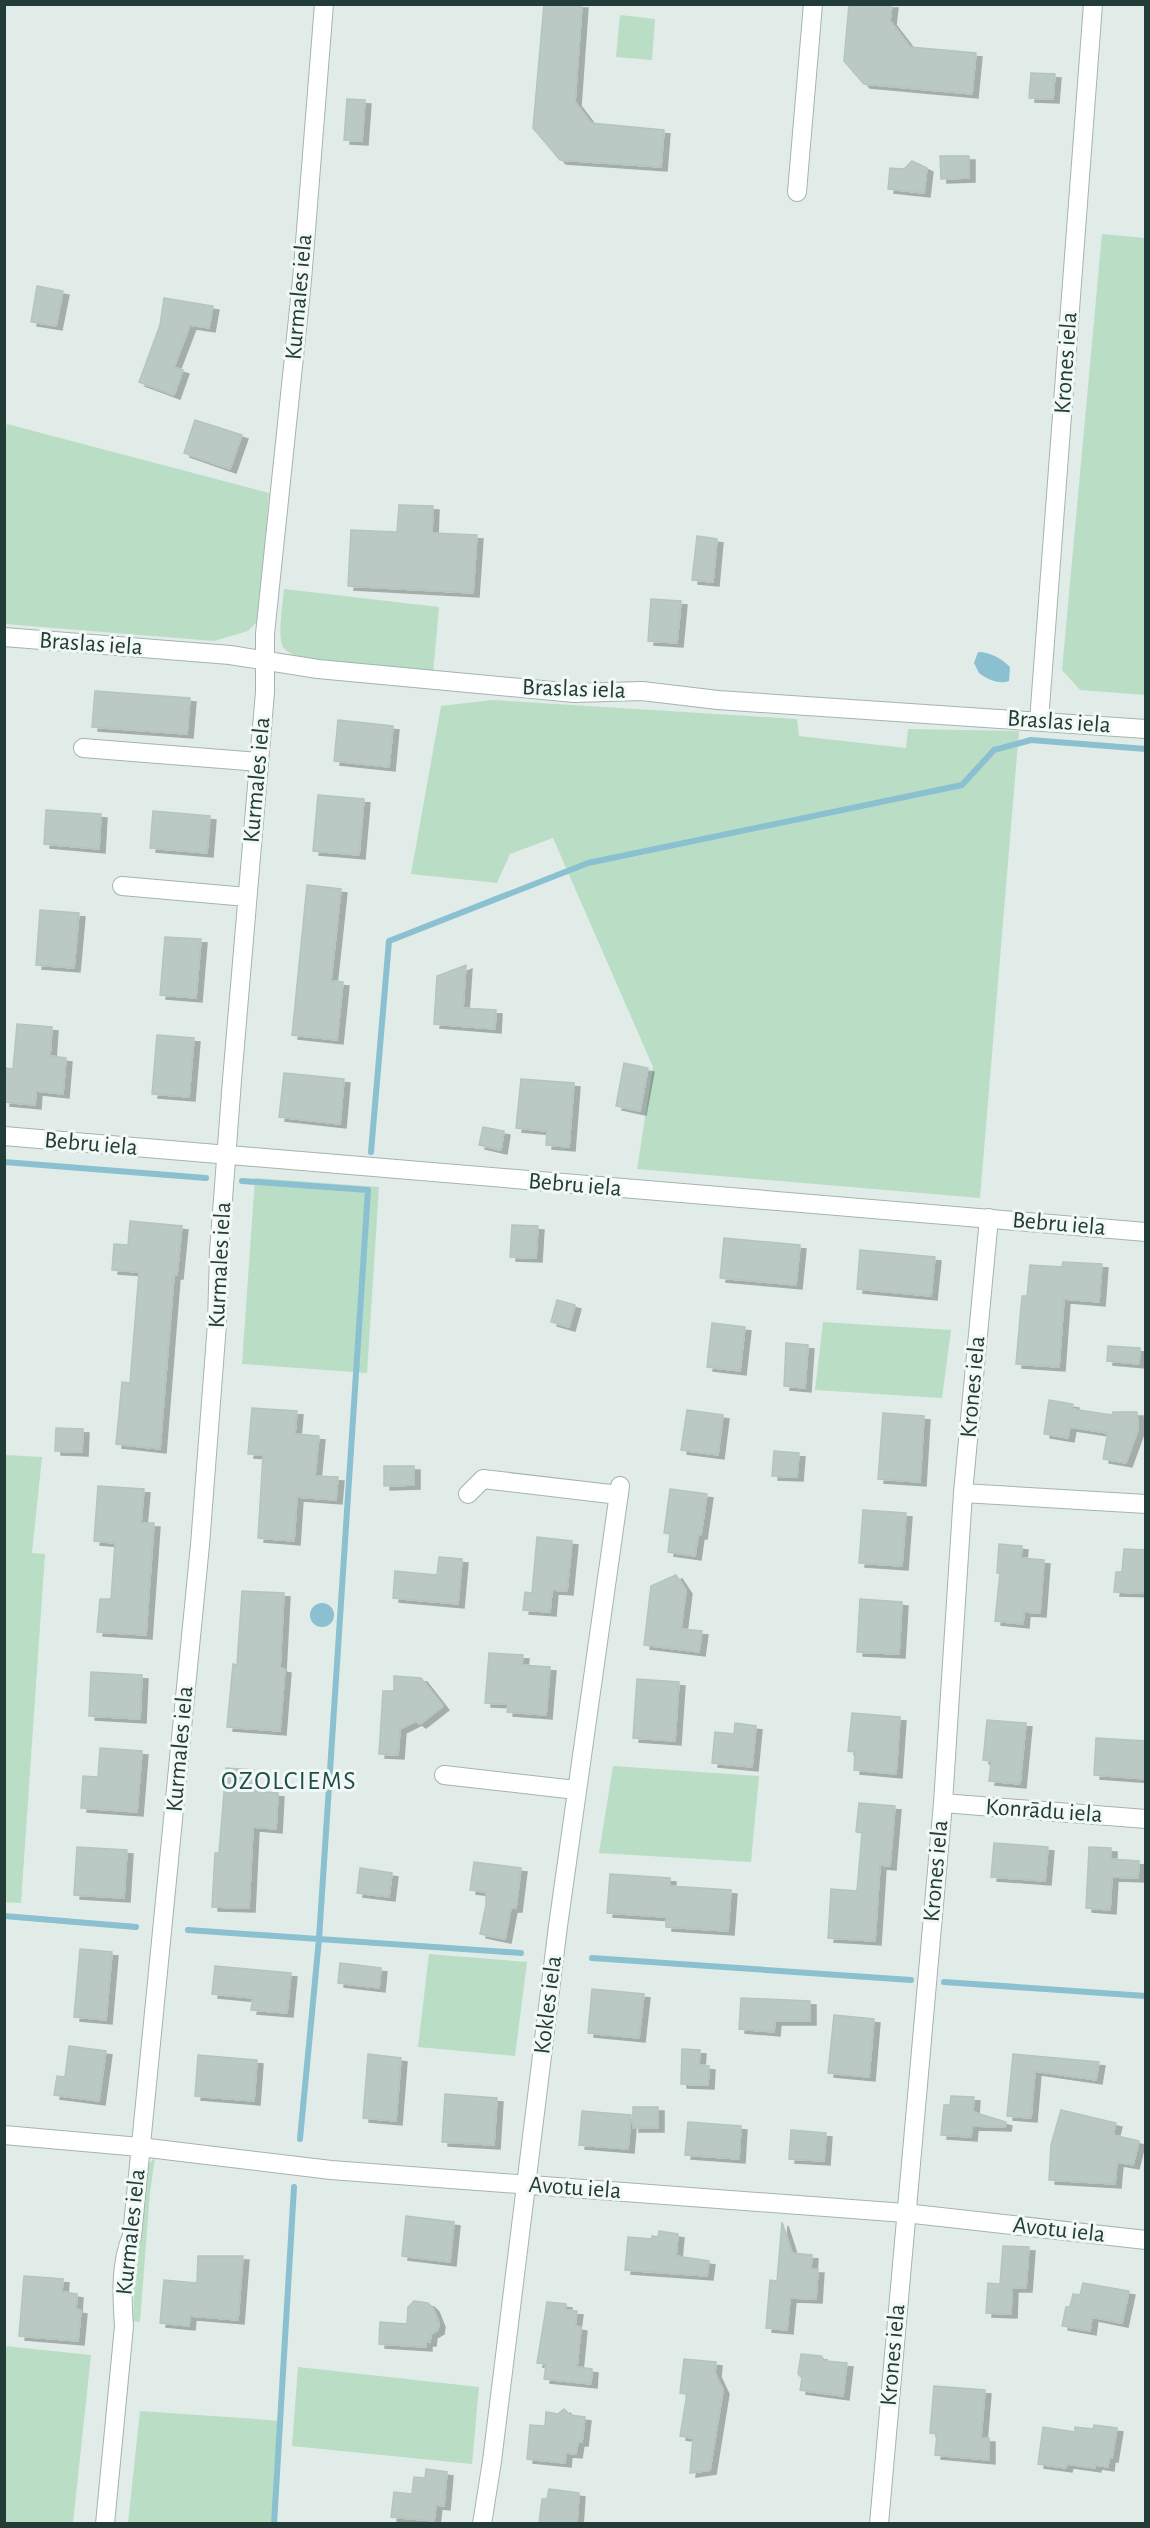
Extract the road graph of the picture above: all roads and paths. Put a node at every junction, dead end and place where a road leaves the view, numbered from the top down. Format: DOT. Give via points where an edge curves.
graph roads {
  1 [pos="324,4"];
  2 [pos="813,4"];
  3 [pos="1093,4"];
  4 [pos="797,192"];
  5 [pos="4,637"];
  6 [pos="265,661"];
  7 [pos="1039,721"];
  8 [pos="1146,729"];
  9 [pos="83,748"];
  10 [pos="258,762"];
  11 [pos="122,886"];
  12 [pos="247,897"];
  13 [pos="4,1136"];
  14 [pos="226,1155"];
  15 [pos="989,1218"];
  16 [pos="1146,1232"];
  17 [pos="963,1493"];
  18 [pos="468,1494"];
  19 [pos="1146,1504"];
  20 [pos="444,1775"];
  21 [pos="576,1790"];
  22 [pos="943,1803"];
  23 [pos="1146,1819"];
  24 [pos="4,2135"];
  25 [pos="140,2147"];
  26 [pos="525,2184"];
  27 [pos="905,2213"];
  28 [pos="1146,2240"];
  29 [pos="105,2523"];
  30 [pos="482,2523"];
  31 [pos="879,2523"];
  1 -- 6 [label="street, Kurmales iela"];
  2 -- 4 [label="street"];
  3 -- 7 [label="street, Krones iela"];
  5 -- 6 [label="street, Braslas iela"];
  6 -- 7 [label="street, Braslas iela" via="574,693 642,691 718,700"];
  6 -- 10 [label="street, Kurmales iela"];
  7 -- 8 [label="street, Braslas iela"];
  9 -- 10 [label="street"];
  10 -- 12 [label="street, Kurmales iela"];
  11 -- 12 [label="street"];
  12 -- 14 [label="street, Kurmales iela"];
  13 -- 14 [label="street, Bebru iela"];
  14 -- 15 [label="street, Bebru iela"];
  14 -- 25 [label="street, Kurmales iela" via="200,1545"];
  15 -- 16 [label="street, Bebru iela"];
  15 -- 17 [label="street, Krones iela"];
  17 -- 19 [label="street"];
  17 -- 22 [label="street, Krones iela"];
  18 -- 21 [label="street, Kokles iela" via="483,1479 619,1491"];
  20 -- 21 [label="street"];
  21 -- 26 [label="street, Kokles iela"];
  22 -- 23 [label="street, Konrādu iela"];
  22 -- 27 [label="street, Krones iela"];
  24 -- 25 [label="street, Avotu iela"];
  25 -- 26 [label="street, Avotu iela" via="332,2170"];
  25 -- 29 [label="street, Kurmales iela" via="132,2236 125,2250 124,2326"];
  26 -- 27 [label="street, Avotu iela"];
  26 -- 30 [label="street, Kokles iela"];
  27 -- 28 [label="street, Avotu iela"];
  27 -- 31 [label="street, Krones iela"];
}
